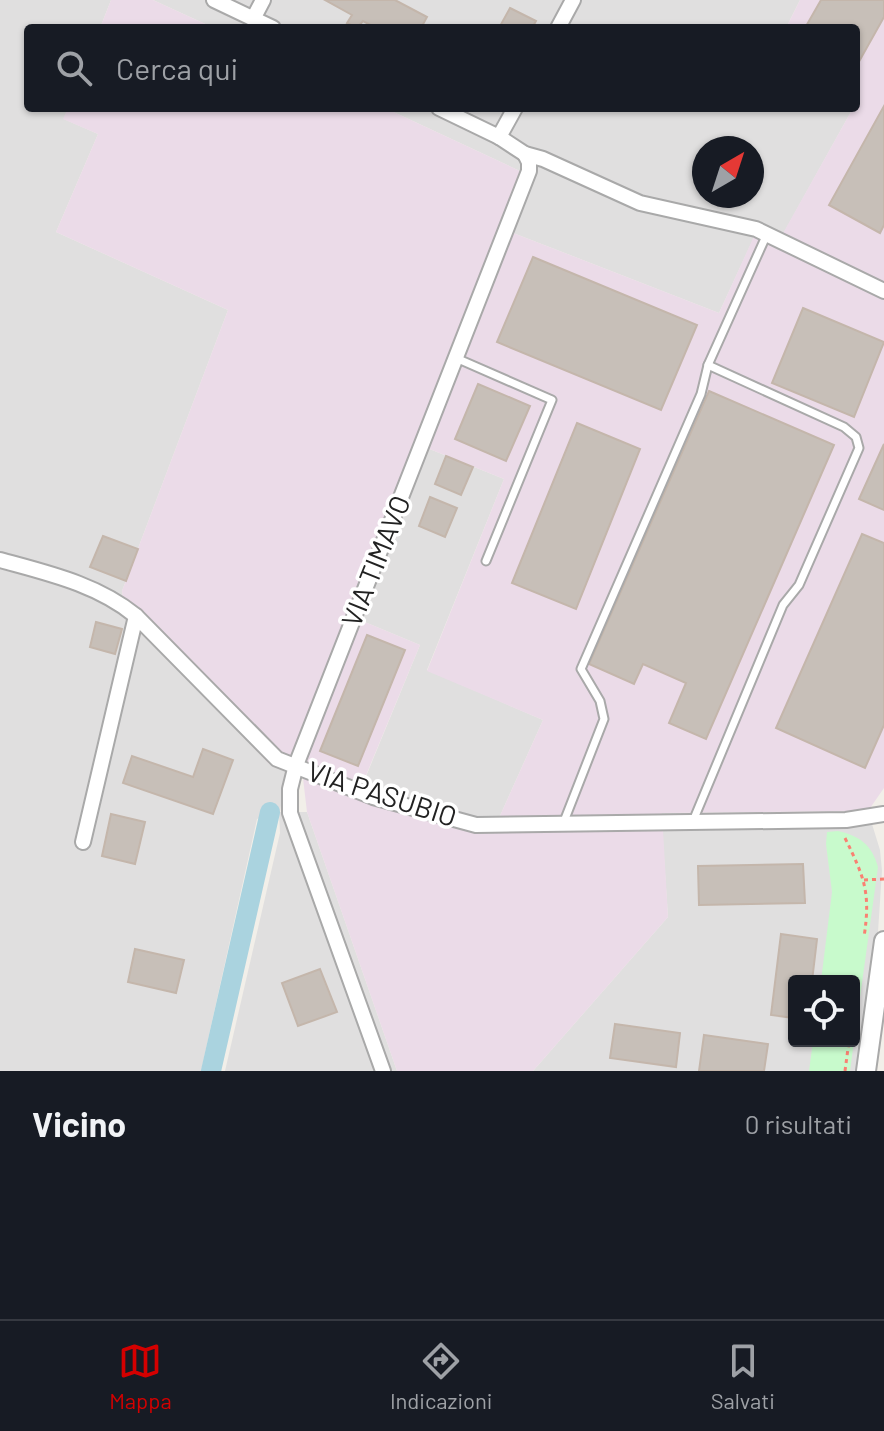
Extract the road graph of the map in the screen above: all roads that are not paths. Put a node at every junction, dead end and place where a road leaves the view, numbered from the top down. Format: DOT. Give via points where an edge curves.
graph roads {
  1 [pos="214,0"];
  2 [pos="263,0"];
  3 [pos="573,0"];
  4 [pos="253,19"];
  5 [pos="264,24"];
  6 [pos="560,24"];
  7 [pos="447,112"];
  8 [pos="513,112"];
  9 [pos="499,137"];
  10 [pos="525,154"];
  11 [pos="767,234"];
  12 [pos="884,291"];
  13 [pos="456,358"];
  14 [pos="708,365"];
  15 [pos="0,560"];
  16 [pos="486,561"];
  17 [pos="136,616"];
  18 [pos="296,765"];
  19 [pos="884,814"];
  20 [pos="693,822"];
  21 [pos="563,825"];
  22 [pos="83,842"];
  23 [pos="884,941"];
  24 [pos="884,1001"];
  25 [pos="383,1071"];
  26 [pos="866,1071"];
  27 [pos="874,1071"];
  1 -- 4 [label="street"];
  2 -- 4 [label="street"];
  3 -- 6 [label="street"];
  4 -- 5 [label="street"];
  7 -- 9 [label="street"];
  8 -- 9 [label="street"];
  9 -- 10 [label="street"];
  10 -- 11 [label="street" via="640,203"];
  10 -- 13 [label="street, VIA TIMAVO" via="529,171"];
  11 -- 12 [label="street"];
  11 -- 14 [label="lane"];
  13 -- 16 [label="lane" via="552,400"];
  13 -- 18 [label="street, VIA TIMAVO"];
  14 -- 20 [label="lane" via="844,427 859,448 799,585 783,605"];
  14 -- 21 [label="lane" via="701,394 581,669 604,719"];
  15 -- 17 [label="street, VIA PASUBIO" via="92,589"];
  17 -- 18 [label="street, VIA PASUBIO" via="267,751"];
  17 -- 22 [label="street"];
  18 -- 21 [label="street, VIA PASUBIO" via="373,797 476,825"];
  18 -- 25 [label="street, VIA TIMAVO" via="290,813"];
  19 -- 20 [label="street, VIA PASUBIO" via="846,820"];
  20 -- 21 [label="street, VIA PASUBIO"];
  23 -- 26 [label="street"];
  24 -- 27 [label="street"];
}
